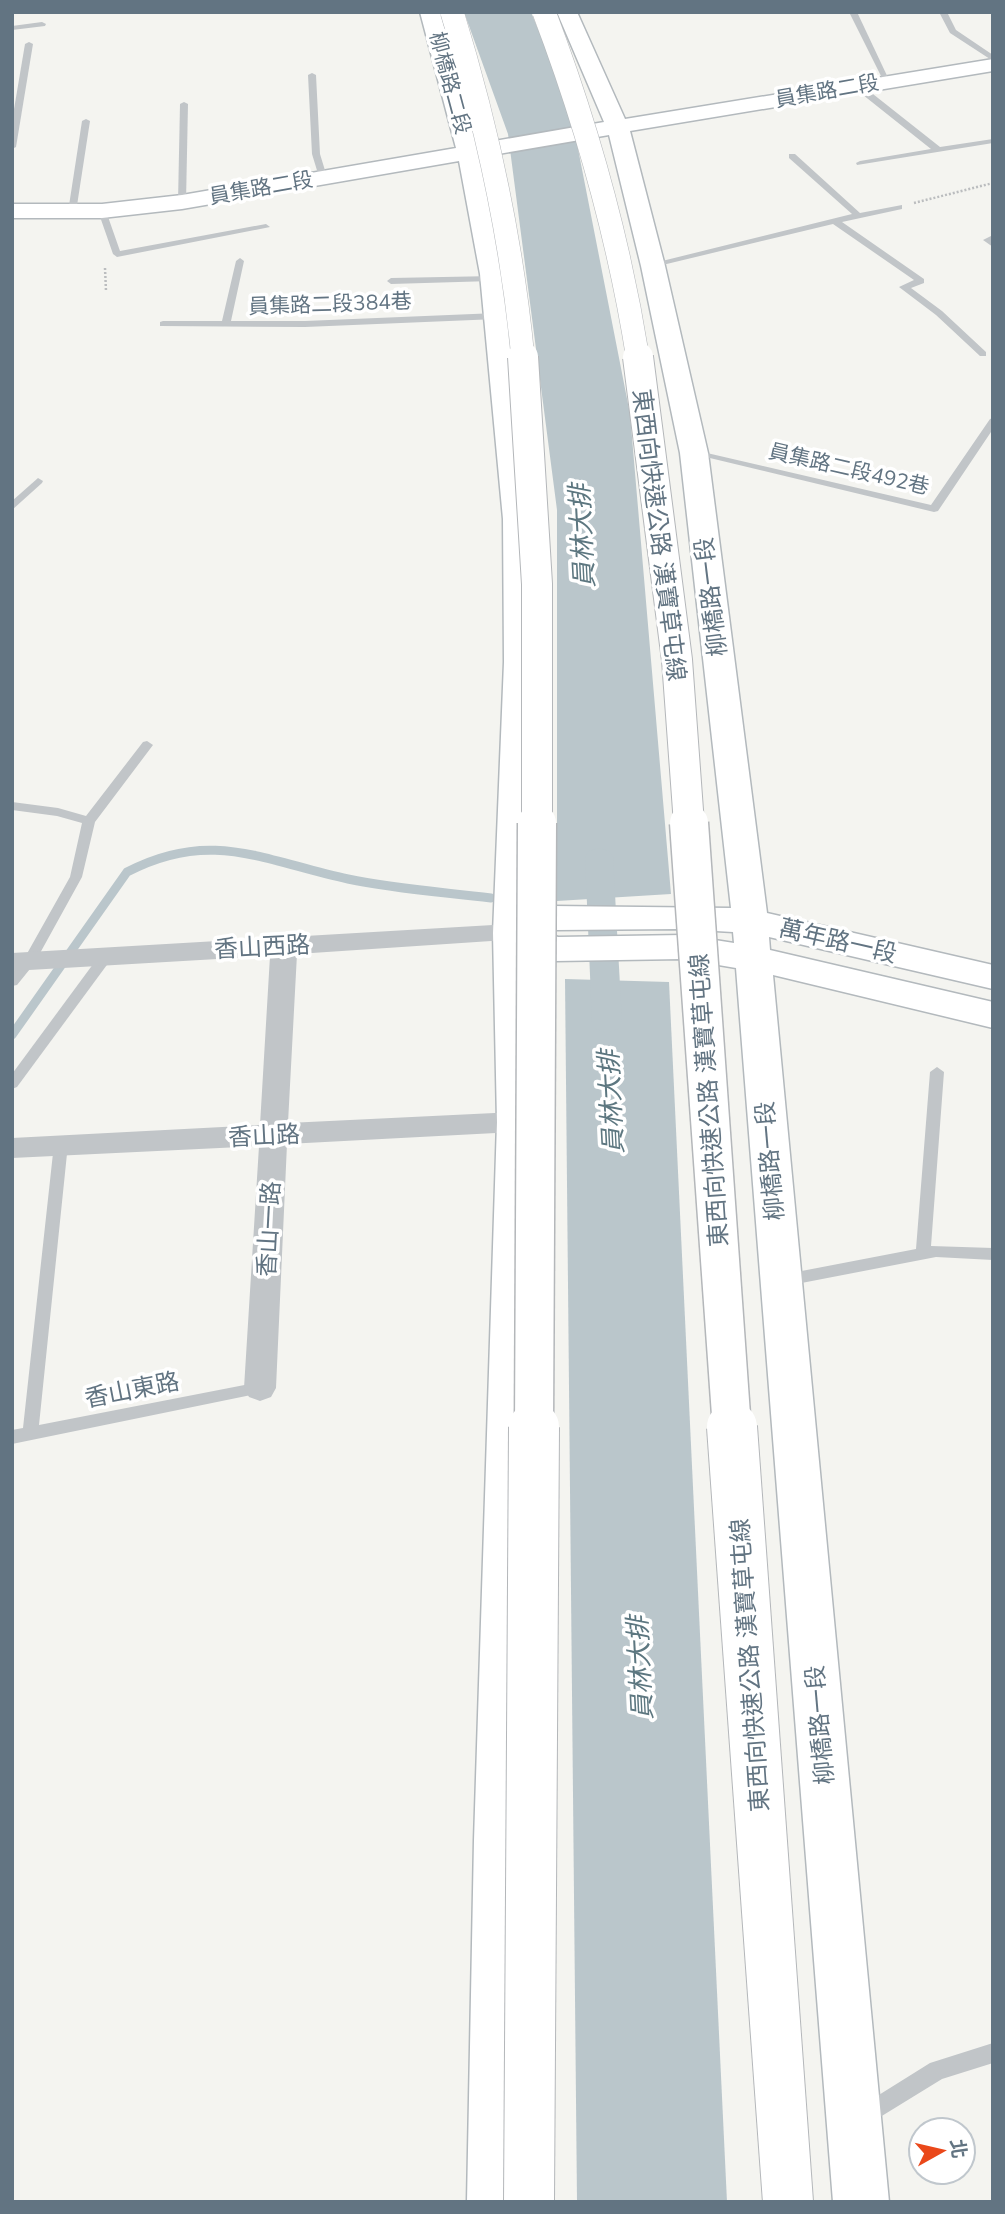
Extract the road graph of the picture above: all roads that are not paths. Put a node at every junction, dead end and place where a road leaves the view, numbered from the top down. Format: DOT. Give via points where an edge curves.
graph roads {
  1 [pos="430,12"];
  2 [pos="452,12"];
  3 [pos="544,12"];
  4 [pos="568,12"];
  5 [pos="853,12"];
  6 [pos="943,12"];
  7 [pos="42,24"];
  8 [pos="12,29"];
  9 [pos="29,44"];
  10 [pos="993,59"];
  11 [pos="993,65"];
  12 [pos="312,75"];
  13 [pos="887,80"];
  14 [pos="856,85"];
  15 [pos="184,104"];
  16 [pos="86,121"];
  17 [pos="618,128"];
  18 [pos="993,141"];
  19 [pos="12,147"];
  20 [pos="938,150"];
  21 [pos="469,154"];
  22 [pos="792,156"];
  23 [pos="860,163"];
  24 [pos="323,177"];
  25 [pos="182,202"];
  26 [pos="899,207"];
  27 [pos="12,211"];
  28 [pos="102,211"];
  29 [pos="72,212"];
  30 [pos="858,215"];
  31 [pos="834,220"];
  32 [pos="266,228"];
  33 [pos="993,239"];
  34 [pos="993,244"];
  35 [pos="240,261"];
  36 [pos="653,266"];
  37 [pos="492,278"];
  38 [pos="391,281"];
  39 [pos="497,316"];
  40 [pos="163,324"];
  41 [pos="226,324"];
  42 [pos="982,354"];
  43 [pos="993,421"];
  44 [pos="694,453"];
  45 [pos="38,481"];
  46 [pos="12,508"];
  47 [pos="146,745"];
  48 [pos="12,806"];
  49 [pos="89,821"];
  50 [pos="511,933"];
  51 [pos="751,940"];
  52 [pos="284,945"];
  53 [pos="107,956"];
  54 [pos="21,962"];
  55 [pos="993,977"];
  56 [pos="12,982"];
  57 [pos="993,1015"];
  58 [pos="937,1072"];
  59 [pos="12,1084"];
  60 [pos="516,1122"];
  61 [pos="275,1135"];
  62 [pos="61,1144"];
  63 [pos="12,1148"];
  64 [pos="923,1254"];
  65 [pos="993,1254"];
  66 [pos="781,1281"];
  67 [pos="260,1388"];
  68 [pos="30,1434"];
  69 [pos="12,1437"];
  70 [pos="993,2053"];
  71 [pos="855,2121"];
  72 [pos="495,2202"];
  73 [pos="528,2202"];
  74 [pos="788,2202"];
  75 [pos="861,2202"];
  1 -- 21 [label="main road, 柳橋路二段"];
  2 -- 73 [label="main road, bridge" via="503,211 517,286 537,519"];
  3 -- 74 [label="main road, 東西向快速公路 漢寶草屯線, bridge" via="582,119 627,293 677,660"];
  4 -- 17 [label="main road"];
  5 -- 13 [label="lane"];
  6 -- 10 [label="lane" via="953,31"];
  7 -- 8 [label="lane"];
  9 -- 19 [label="lane"];
  11 -- 13 [label="main road, 員集路二段"];
  12 -- 24 [label="lane" via="316,154"];
  13 -- 14 [label="main road, 員集路二段"];
  14 -- 17 [label="main road, 員集路二段"];
  14 -- 20 [label="lane"];
  15 -- 25 [label="lane"];
  16 -- 29 [label="lane"];
  17 -- 21 [label="main road, 員集路二段"];
  17 -- 36 [label="main road, 柳橋路一段"];
  18 -- 20 [label="lane"];
  20 -- 23 [label="lane"];
  21 -- 24 [label="main road, 員集路二段"];
  21 -- 37 [label="main road"];
  22 -- 30 [label="lane"];
  24 -- 25 [label="main road, 員集路二段"];
  25 -- 28 [label="main road, 員集路二段"];
  26 -- 30 [label="lane"];
  27 -- 29 [label="main road, 員集路二段"];
  28 -- 29 [label="main road, 員集路二段"];
  28 -- 32 [label="lane" via="117,254"];
  30 -- 31 [label="lane"];
  31 -- 36 [label="lane"];
  31 -- 42 [label="lane" via="921,281 904,286"];
  33 -- 34 [label="lane" via="987,240"];
  35 -- 41 [label="lane"];
  36 -- 44 [label="main road, 柳橋路一段"];
  37 -- 38 [label="lane"];
  37 -- 39 [label="main road"];
  39 -- 41 [label="lane, 員集路二段384巷"];
  39 -- 50 [label="main road" via="517,519 519,636"];
  40 -- 41 [label="lane, 員集路二段384巷"];
  43 -- 44 [label="lane, 員集路二段492巷" via="934,509"];
  44 -- 51 [label="main road, 柳橋路一段"];
  45 -- 46 [label="lane"];
  47 -- 49 [label="lane"];
  48 -- 49 [label="lane" via="58,811"];
  49 -- 54 [label="lane" via="76,877"];
  50 -- 51 [label="main road, 萬年路一段" via="682,932"];
  50 -- 52 [label="street, 香山西路"];
  50 -- 60 [label="main road"];
  51 -- 55 [label="main road, 萬年路一段"];
  51 -- 57 [label="main road, 萬年路一段"];
  51 -- 66 [label="main road, 柳橋路一段"];
  52 -- 53 [label="street, 香山西路"];
  52 -- 61 [label="street, 香山一路"];
  53 -- 54 [label="street, 香山西路"];
  53 -- 59 [label="lane"];
  54 -- 56 [label="lane"];
  58 -- 64 [label="lane"];
  60 -- 61 [label="street, 香山路"];
  60 -- 72 [label="main road"];
  61 -- 62 [label="street, 香山路"];
  61 -- 67 [label="street, 香山一路"];
  62 -- 63 [label="street, 香山路"];
  62 -- 68 [label="lane"];
  64 -- 65 [label="lane"];
  64 -- 66 [label="lane"];
  66 -- 71 [label="main road, 柳橋路一段"];
  67 -- 68 [label="lane, 香山東路"];
  68 -- 69 [label="lane, 香山東路"];
  70 -- 71 [label="lane" via="937,2070"];
  71 -- 75 [label="main road, 柳橋路一段"];
}
